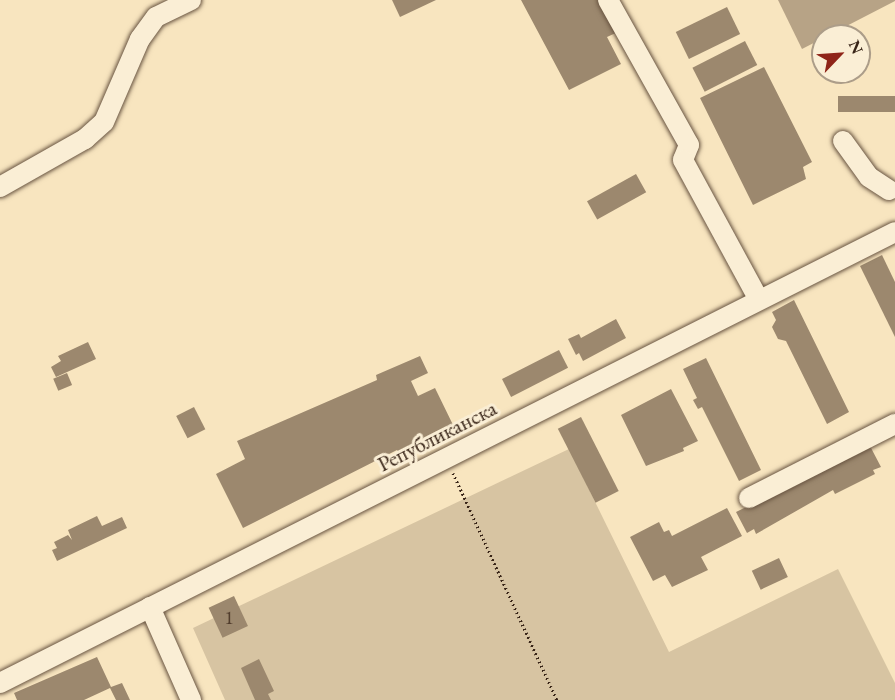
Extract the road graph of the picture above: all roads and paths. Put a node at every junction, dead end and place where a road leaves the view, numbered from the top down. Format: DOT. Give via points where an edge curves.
graph roads {
  1 [pos="191,0"];
  2 [pos="608,0"];
  3 [pos="843,141"];
  4 [pos="0,187"];
  5 [pos="893,192"];
  6 [pos="895,232"];
  7 [pos="758,298"];
  8 [pos="895,424"];
  9 [pos="446,459"];
  10 [pos="749,498"];
  11 [pos="150,607"];
  12 [pos="0,683"];
  13 [pos="191,700"];
  14 [pos="557,700"];
  1 -- 4 [label="street" via="156,17 104,122 85,139"];
  2 -- 7 [label="street" via="689,145 683,160"];
  3 -- 5 [label="street" via="869,177"];
  6 -- 7 [label="street, Републиканска"];
  7 -- 9 [label="street, Републиканска"];
  8 -- 10 [label="street"];
  9 -- 11 [label="street, Републиканска"];
  9 -- 14 [label="path"];
  11 -- 12 [label="street, Републиканска"];
  11 -- 13 [label="street"];
}
